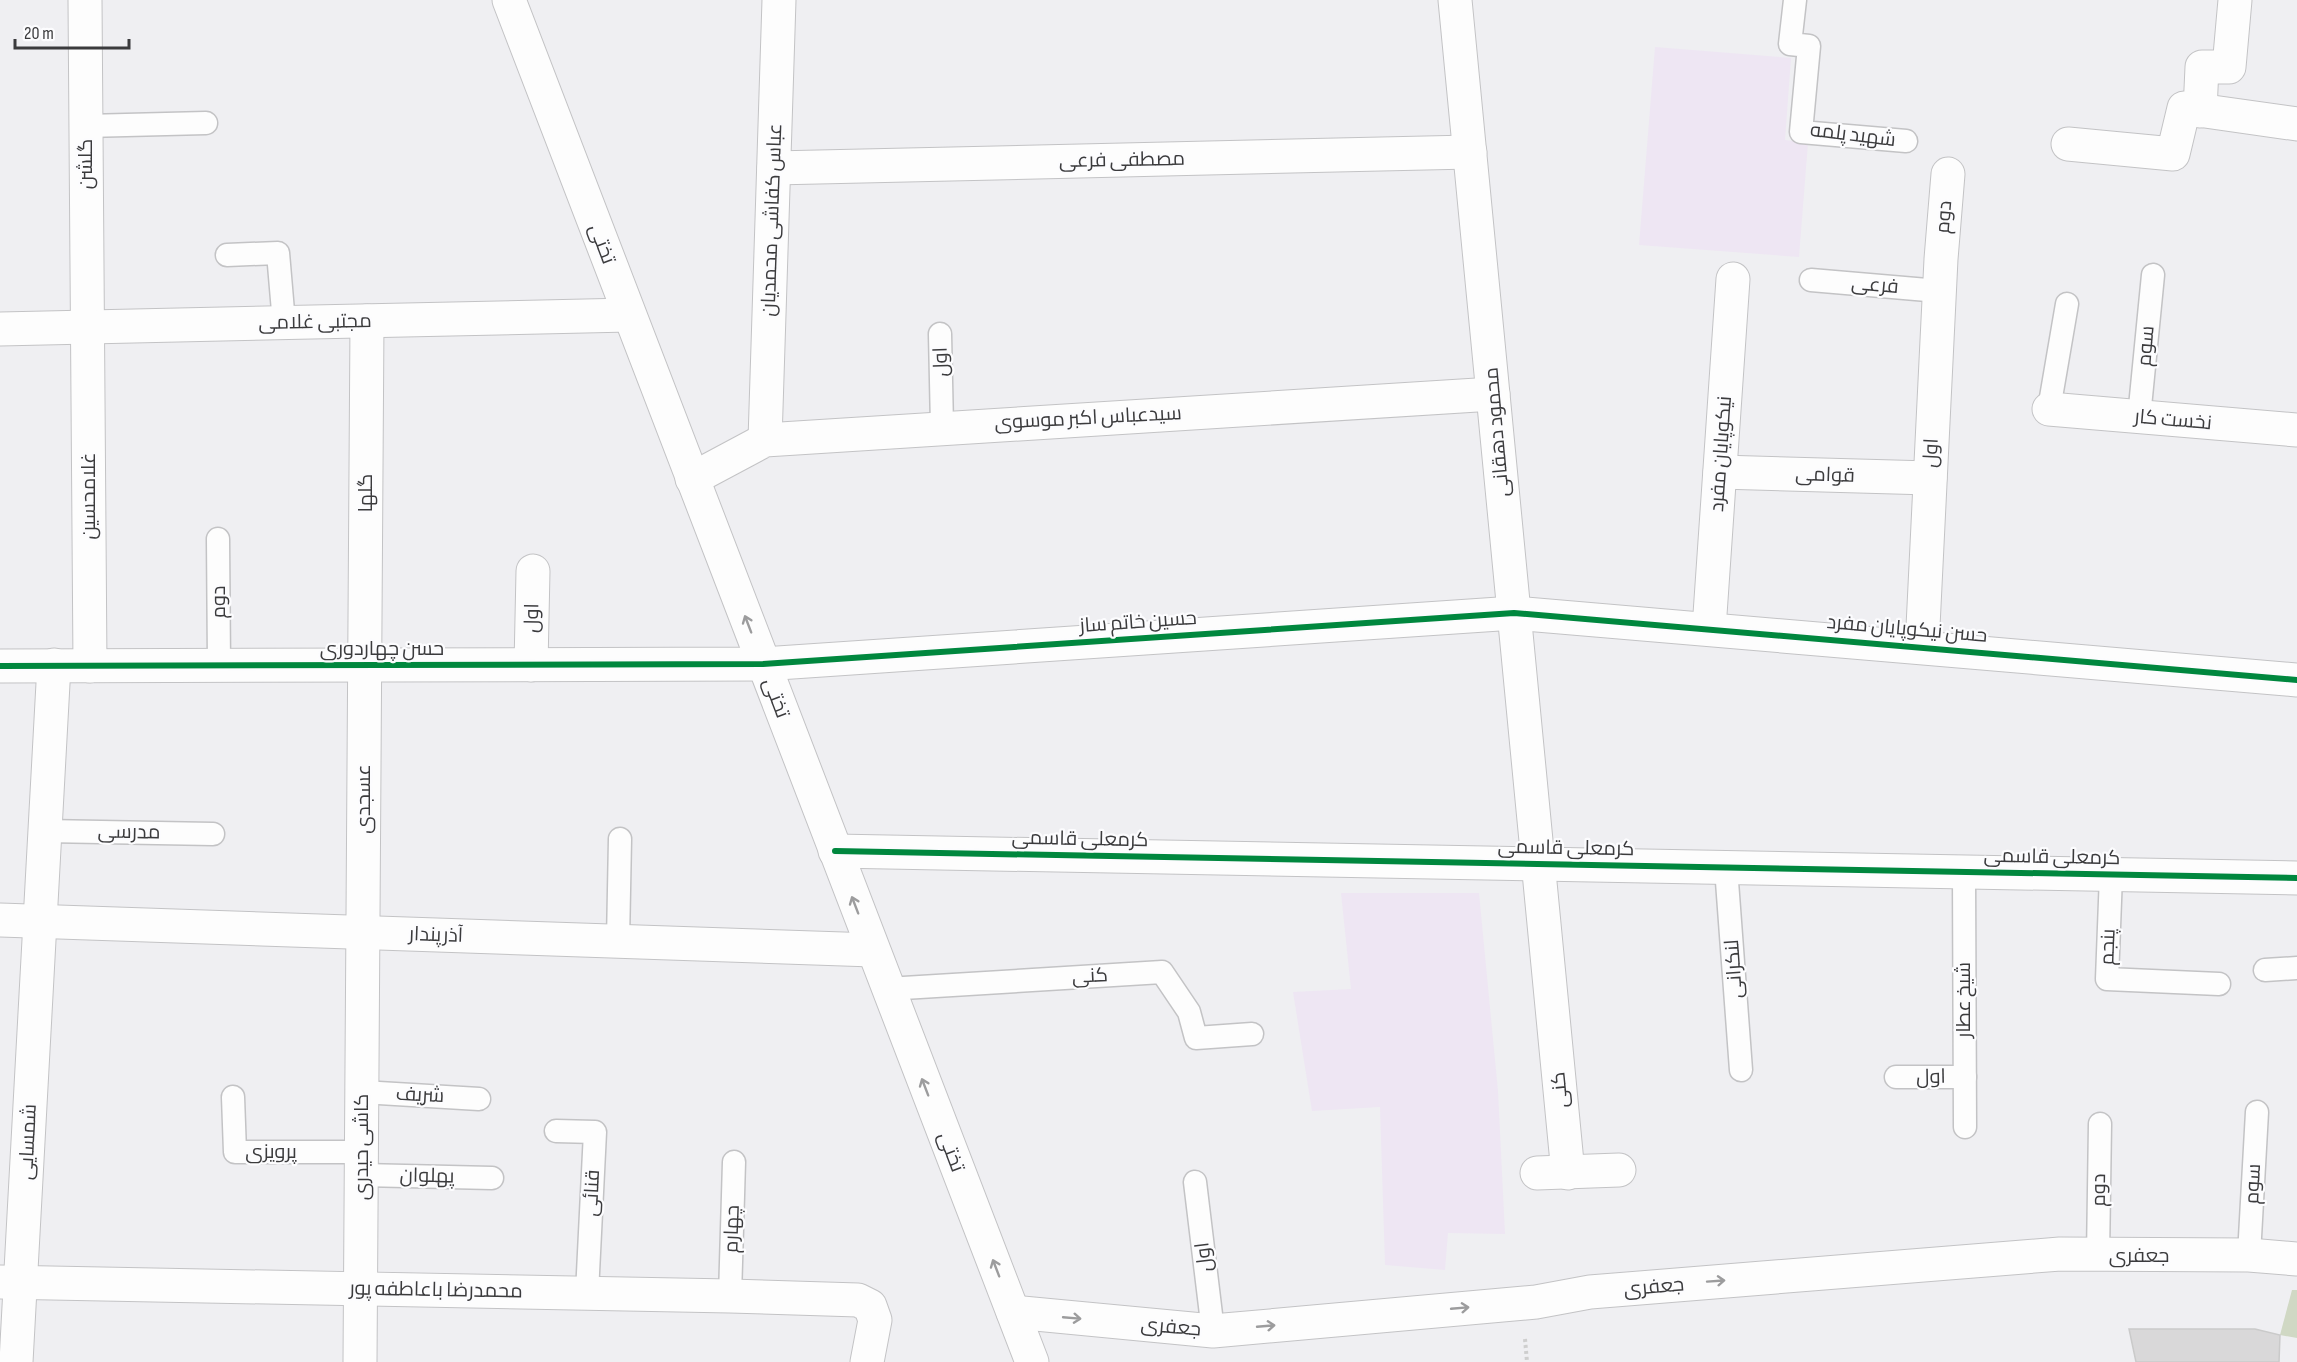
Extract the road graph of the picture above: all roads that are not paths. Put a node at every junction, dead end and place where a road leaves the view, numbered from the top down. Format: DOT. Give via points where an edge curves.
graph roads {
  1 [pos="85,0"];
  2 [pos="509,0"];
  3 [pos="779,0"];
  4 [pos="1455,0"];
  5 [pos="1795,0"];
  6 [pos="2235,0"];
  7 [pos="2200,111"];
  8 [pos="206,123"];
  9 [pos="2297,124"];
  10 [pos="86,126"];
  11 [pos="1906,141"];
  12 [pos="2068,144"];
  13 [pos="1470,152"];
  14 [pos="774,168"];
  15 [pos="1948,174"];
  16 [pos="227,255"];
  17 [pos="1940,275"];
  18 [pos="2153,275"];
  19 [pos="1732,279"];
  20 [pos="1811,280"];
  21 [pos="2067,304"];
  22 [pos="629,315"];
  23 [pos="367,321"];
  24 [pos="284,323"];
  25 [pos="88,327"];
  26 [pos="0,329"];
  27 [pos="940,334"];
  28 [pos="1493,394"];
  29 [pos="2049,409"];
  30 [pos="2139,417"];
  31 [pos="942,427"];
  32 [pos="2297,430"];
  33 [pos="765,440"];
  34 [pos="1720,472"];
  35 [pos="1930,478"];
  36 [pos="692,479"];
  37 [pos="218,539"];
  38 [pos="533,571"];
  39 [pos="1514,614"];
  40 [pos="1709,629"];
  41 [pos="1922,647"];
  42 [pos="763,664"];
  43 [pos="54,665"];
  44 [pos="219,665"];
  45 [pos="365,665"];
  46 [pos="531,665"];
  47 [pos="0,666"];
  48 [pos="90,666"];
  49 [pos="2297,680"];
  50 [pos="45,831"];
  51 [pos="213,834"];
  52 [pos="620,839"];
  53 [pos="835,851"];
  54 [pos="1539,864"];
  55 [pos="1726,868"];
  56 [pos="1964,872"];
  57 [pos="2111,874"];
  58 [pos="2297,878"];
  59 [pos="0,920"];
  60 [pos="40,921"];
  61 [pos="363,932"];
  62 [pos="618,941"];
  63 [pos="873,950"];
  64 [pos="2297,968"];
  65 [pos="2265,970"];
  66 [pos="2219,984"];
  67 [pos="887,989"];
  68 [pos="1252,1034"];
  69 [pos="1741,1070"];
  70 [pos="1896,1077"];
  71 [pos="1965,1077"];
  72 [pos="362,1092"];
  73 [pos="233,1097"];
  74 [pos="478,1099"];
  75 [pos="2257,1112"];
  76 [pos="2100,1124"];
  77 [pos="1965,1127"];
  78 [pos="556,1131"];
  79 [pos="734,1162"];
  80 [pos="362,1163"];
  81 [pos="1619,1170"];
  82 [pos="492,1178"];
  83 [pos="1195,1182"];
  84 [pos="2249,1255"];
  85 [pos="2097,1256"];
  86 [pos="2297,1259"];
  87 [pos="10,1282"];
  88 [pos="361,1289"];
  89 [pos="587,1293"];
  90 [pos="730,1296"];
  91 [pos="1013,1312"];
  92 [pos="1213,1331"];
  93 [pos="16,1362"];
  94 [pos="360,1362"];
  95 [pos="867,1362"];
  96 [pos="1032,1362"];
  1 -- 10 [label="street, گلشن"];
  2 -- 22 [label="street, تختی"];
  3 -- 14 [label="street, عباس کفاشی محمدیان"];
  4 -- 13 [label="street, محمود دهقانی"];
  5 -- 11 [label="lane, شهید پلمه" via="1790,44 1809,46 1801,132"];
  6 -- 7 [label="street" via="2229,67 2202,67"];
  7 -- 9 [label="street"];
  7 -- 12 [label="street" via="2184,108 2173,154"];
  8 -- 10 [label="lane"];
  10 -- 25 [label="street, گلشن"];
  13 -- 14 [label="street, مصطفی فرعی"];
  13 -- 28 [label="street, محمود دهقانی"];
  14 -- 33 [label="street, عباس کفاشی محمدیان"];
  15 -- 17 [label="street, دوم"];
  16 -- 24 [label="lane" via="278,253"];
  17 -- 20 [label="lane, فرعی"];
  17 -- 35 [label="street, اول"];
  18 -- 30 [label="lane, سوم"];
  19 -- 34 [label="street, نیکوپایان مفرد"];
  21 -- 29 [label="lane"];
  22 -- 23 [label="street, مجتبی غلامی"];
  22 -- 36 [label="street, تختی"];
  23 -- 24 [label="street, مجتبی غلامی"];
  23 -- 45 [label="street, گلها"];
  24 -- 25 [label="street, مجتبی غلامی"];
  25 -- 26 [label="street, مجتبی غلامی"];
  25 -- 48 [label="street, غلامحسین"];
  27 -- 31 [label="lane, اول"];
  28 -- 31 [label="street, سیدعباس اکبر موسوی"];
  28 -- 39 [label="street, محمود دهقانی"];
  29 -- 30 [label="street, نخست کار"];
  30 -- 32 [label="street, نخست کار"];
  31 -- 33 [label="street, سیدعباس اکبر موسوی"];
  33 -- 36 [label="street, سیدعباس اکبر موسوی"];
  34 -- 35 [label="street, قوامی"];
  34 -- 40 [label="street, نیکوپایان مفرد"];
  35 -- 41 [label="street, اول"];
  42 -- 36 [label="street, تختی, one-way"];
  37 -- 44 [label="lane, دوم"];
  38 -- 46 [label="street, اول"];
  39 -- 40 [label="street, حسن نیکوپایان مفرد"];
  39 -- 42 [label="street, حسین خاتم ساز"];
  39 -- 54 [label="street, محمود دهقانی"];
  40 -- 41 [label="street, حسن نیکوپایان مفرد"];
  41 -- 49 [label="street, حسن نیکوپایان مفرد"];
  42 -- 46 [label="street, حسن چهاردوری"];
  42 -- 53 [label="street, تختی"];
  43 -- 47 [label="street, حسن چهاردوری"];
  43 -- 48 [label="street, حسن چهاردوری"];
  43 -- 50 [label="street"];
  44 -- 45 [label="street, حسن چهاردوری"];
  44 -- 48 [label="street, حسن چهاردوری"];
  45 -- 46 [label="street, حسن چهاردوری"];
  45 -- 61 [label="street, عسجدی"];
  50 -- 51 [label="lane, مدرسی"];
  50 -- 60 [label="street"];
  52 -- 62 [label="lane"];
  53 -- 54 [label="street, کرمعلی قاسمی"];
  63 -- 53 [label="street, تختی, one-way"];
  54 -- 55 [label="street, کرمعلی قاسمی"];
  54 -- 81 [label="street, کنی" via="1553,1173"];
  55 -- 56 [label="street, کرمعلی قاسمی"];
  55 -- 69 [label="lane, لنکرانی"];
  56 -- 57 [label="street, کرمعلی قاسمی"];
  56 -- 71 [label="lane, شیخ عطار"];
  57 -- 58 [label="street, کرمعلی قاسمی"];
  57 -- 66 [label="lane, پنجم" via="2107,979"];
  59 -- 60 [label="street, آذرپندار"];
  60 -- 61 [label="street, آذرپندار"];
  60 -- 87 [label="street, شمسایی"];
  61 -- 62 [label="street, آذرپندار"];
  61 -- 72 [label="street, کاشی حیدری"];
  62 -- 63 [label="street, آذرپندار"];
  63 -- 67 [label="street, تختی"];
  64 -- 65 [label="lane"];
  67 -- 68 [label="lane, کنی" via="1162,972 1189,1012 1196,1038"];
  91 -- 67 [label="street, تختی, one-way"];
  70 -- 71 [label="lane, اول"];
  71 -- 77 [label="lane, شیخ عطار"];
  72 -- 74 [label="lane, شریف"];
  72 -- 80 [label="street, کاشی حیدری"];
  73 -- 80 [label="lane, پرویزی" via="235,1152"];
  75 -- 84 [label="lane, سوم"];
  76 -- 85 [label="lane, دوم"];
  78 -- 89 [label="lane, قنائی" via="595,1132"];
  79 -- 90 [label="lane, چهارم"];
  80 -- 82 [label="lane, پهلوان"];
  80 -- 88 [label="street, کاشی حیدری"];
  83 -- 92 [label="lane, اول"];
  84 -- 85 [label="street, جعفری"];
  84 -- 86 [label="street, جعفری"];
  92 -- 85 [label="street, جعفری, one-way" via="1536,1302 1590,1292 2060,1254"];
  87 -- 88 [label="street, محمدرضا باعاطفه پور"];
  87 -- 93 [label="street, شمسایی"];
  88 -- 89 [label="street, محمدرضا باعاطفه پور"];
  88 -- 94 [label="street, کاشی حیدری"];
  89 -- 90 [label="street, محمدرضا باعاطفه پور"];
  90 -- 95 [label="street, محمدرضا باعاطفه پور" via="858,1300 870,1306 875,1320"];
  91 -- 92 [label="street, جعفری, one-way"];
  91 -- 96 [label="street, تختی"];
}
